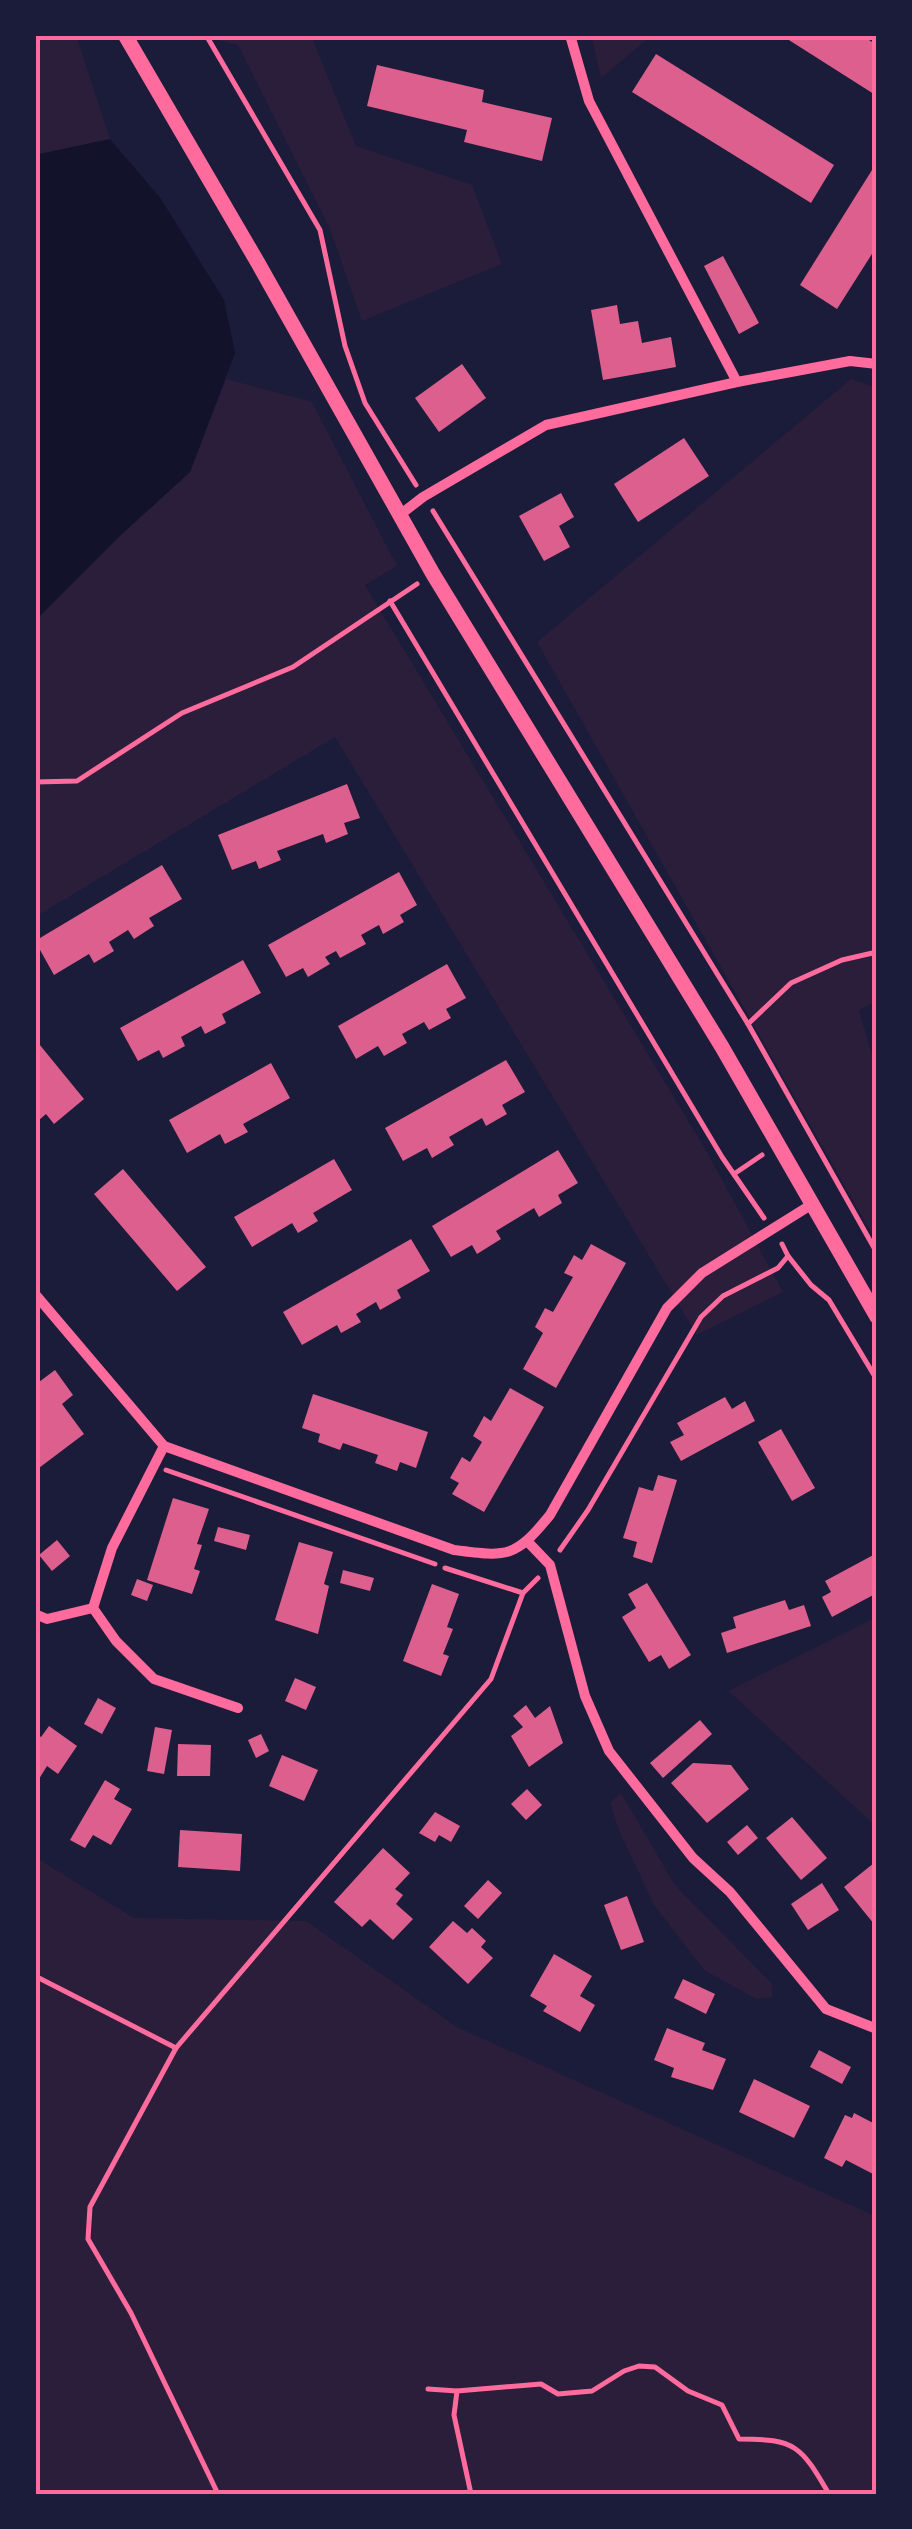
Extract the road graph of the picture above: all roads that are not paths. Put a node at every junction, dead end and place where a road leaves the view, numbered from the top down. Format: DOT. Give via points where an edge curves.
graph roads {
  1 [pos="125,35"];
  2 [pos="570,35"];
  3 [pos="877,364"];
  4 [pos="738,382"];
  5 [pos="401,514"];
  6 [pos="814,1202"];
  7 [pos="35,1294"];
  8 [pos="877,1317"];
  9 [pos="164,1446"];
  10 [pos="528,1542"];
  11 [pos="93,1608"];
  12 [pos="35,1614"];
  13 [pos="238,1708"];
  14 [pos="877,2029"];
  1 -- 5 [label="main road"];
  2 -- 4 [label="street" via="589,101"];
  3 -- 4 [label="street" via="850,361"];
  4 -- 5 [label="street" via="546,425"];
  5 -- 6 [label="main road"];
  6 -- 8 [label="main road"];
  6 -- 10 [label="street" via="702,1272 667,1308 550,1515"];
  7 -- 9 [label="street"];
  9 -- 10 [label="street" via="454,1550 500,1556"];
  9 -- 11 [label="street" via="112,1548"];
  10 -- 14 [label="street" via="550,1565 585,1696 609,1752 826,2009"];
  11 -- 12 [label="street" via="47,1619"];
  11 -- 13 [label="street" via="154,1678"];
}
